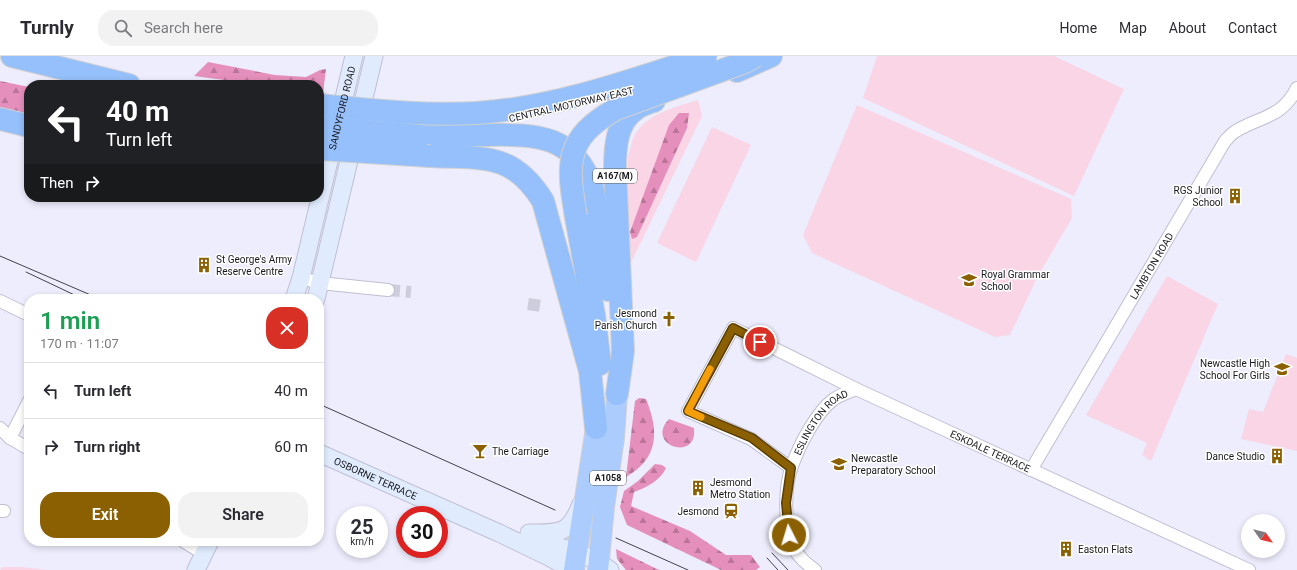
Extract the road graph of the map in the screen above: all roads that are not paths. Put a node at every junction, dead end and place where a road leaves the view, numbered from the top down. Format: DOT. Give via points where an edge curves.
graph roads {
  1 [pos="12,56"];
  2 [pos="354,56"];
  3 [pos="374,56"];
  4 [pos="706,56"];
  5 [pos="746,56"];
  6 [pos="755,56"];
  7 [pos="771,56"];
  8 [pos="0,66"];
  9 [pos="67,80"];
  10 [pos="109,80"];
  11 [pos="1297,88"];
  12 [pos="324,105"];
  13 [pos="324,112"];
  14 [pos="0,119"];
  15 [pos="24,125"];
  16 [pos="324,127"];
  17 [pos="419,128"];
  18 [pos="324,149"];
  19 [pos="324,182"];
  20 [pos="319,202"];
  21 [pos="301,278"];
  22 [pos="320,283"];
  23 [pos="388,290"];
  24 [pos="296,294"];
  25 [pos="317,294"];
  26 [pos="0,301"];
  27 [pos="24,313"];
  28 [pos="856,389"];
  29 [pos="617,394"];
  30 [pos="24,411"];
  31 [pos="0,428"];
  32 [pos="596,428"];
  33 [pos="10,438"];
  34 [pos="24,446"];
  35 [pos="324,455"];
  36 [pos="791,468"];
  37 [pos="1031,470"];
  38 [pos="584,497"];
  39 [pos="498,533"];
  40 [pos="207,548"];
  41 [pos="574,564"];
  42 [pos="603,567"];
  43 [pos="196,570"];
  44 [pos="815,570"];
  45 [pos="1249,570"];
  1 -- 10 [label="highway"];
  2 -- 19 [label="main road, SANDYFORD ROAD"];
  3 -- 22 [label="main road, SANDYFORD ROAD"];
  4 -- 12 [label="highway, CENTRAL MOTORWAY EAST, bridge" via="575,96 498,111 456,114 403,113"];
  5 -- 17 [label="highway, CENTRAL MOTORWAY EAST / A167(M)" via="708,72 512,119"];
  6 -- 32 [label="highway, bridge" via="745,62 616,109 598,119 584,132 576,148 570,165 570,180 600,362 601,394"];
  7 -- 29 [label="highway, A167(M)" via="752,66 636,108 627,117 619,132 615,148 615,169 622,351"];
  8 -- 9 [label="highway"];
  11 -- 37 [label="street, LAMBTON ROAD" via="1278,111 1236,131 1224,141"];
  13 -- 17 [label="highway, CENTRAL MOTORWAY EAST / A167(M)"];
  14 -- 15 [label="highway"];
  16 -- 17 [label="highway, A167(M), bridge"];
  17 -- 29 [label="highway, A167(M)" via="527,134 545,138 561,145 582,165 593,190 608,290"];
  18 -- 32 [label="highway, bridge" via="486,159 519,172 532,184 543,201 590,371"];
  20 -- 21 [label="main road, SANDYFORD ROAD"];
  21 -- 22 [label="street"];
  21 -- 24 [label="main road, SANDYFORD ROAD"];
  22 -- 23 [label="street"];
  22 -- 25 [label="main road, SANDYFORD ROAD"];
  26 -- 27 [label="street"];
  28 -- 36 [label="street, ESLINGTON ROAD" via="834,399 819,415 806,435"];
  28 -- 36 [label="street, ESKDALE TERRACE" via="733,328 688,411 752,438"];
  28 -- 37 [label="street, ESKDALE TERRACE"];
  29 -- 42 [label="highway, A1058" via="614,438 604,507"];
  30 -- 33 [label="street"];
  31 -- 33 [label="street"];
  32 -- 38 [label="highway, A1058"];
  33 -- 34 [label="street"];
  35 -- 39 [label="main road, OSBORNE TERRACE"];
  36 -- 44 [label="street, ESLINGTON ROAD" via="786,503 789,535 802,560"];
  37 -- 45 [label="street, ESKDALE TERRACE"];
  38 -- 39 [label="main road" via="576,516 566,529 554,532"];
  38 -- 41 [label="highway, A1058"];
  39 -- 41 [label="main road, OSBORNE TERRACE"];
  40 -- 43 [label="main road"];
  41 -- 42 [label="main road, OSBORNE TERRACE"];
}
